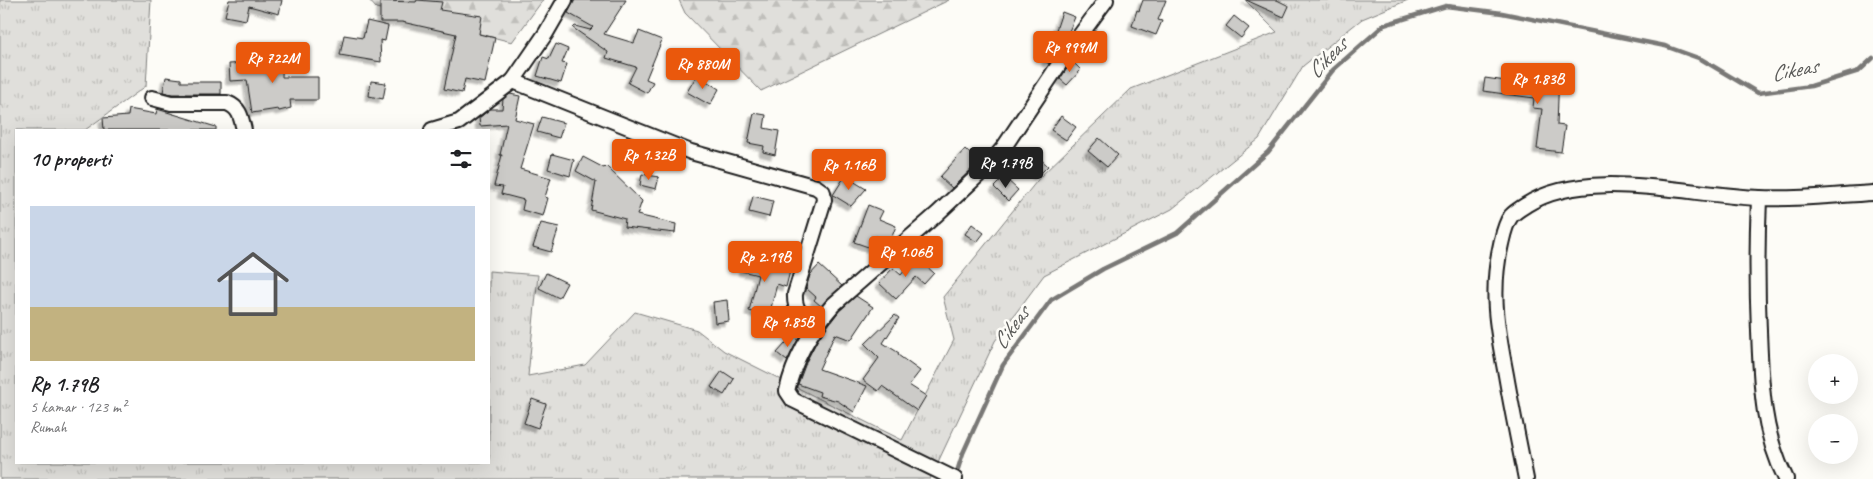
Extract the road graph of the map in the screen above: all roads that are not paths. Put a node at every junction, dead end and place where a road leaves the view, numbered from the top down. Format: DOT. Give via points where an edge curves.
graph roads {
  1 [pos="566,0"];
  2 [pos="1106,0"];
  3 [pos="512,81"];
  4 [pos="152,98"];
  5 [pos="244,129"];
  6 [pos="435,129"];
  7 [pos="1873,193"];
  8 [pos="1759,198"];
  9 [pos="817,324"];
  10 [pos="949,476"];
  11 [pos="1526,479"];
  12 [pos="1786,479"];
  1 -- 3 [label="street"];
  2 -- 9 [label="street" via="989,165 832,305"];
  3 -- 6 [label="street" via="459,122"];
  3 -- 9 [label="street" via="691,152 816,187 823,192 824,200 794,305"];
  4 -- 5 [label="street" via="170,103 227,103 240,112"];
  7 -- 8 [label="street"];
  8 -- 11 [label="street" via="1613,185 1546,194 1511,216 1504,231 1494,280 1496,320"];
  8 -- 12 [label="street" via="1757,276 1761,378 1767,428"];
  9 -- 10 [label="street" via="792,374 787,391 789,396"];
}
